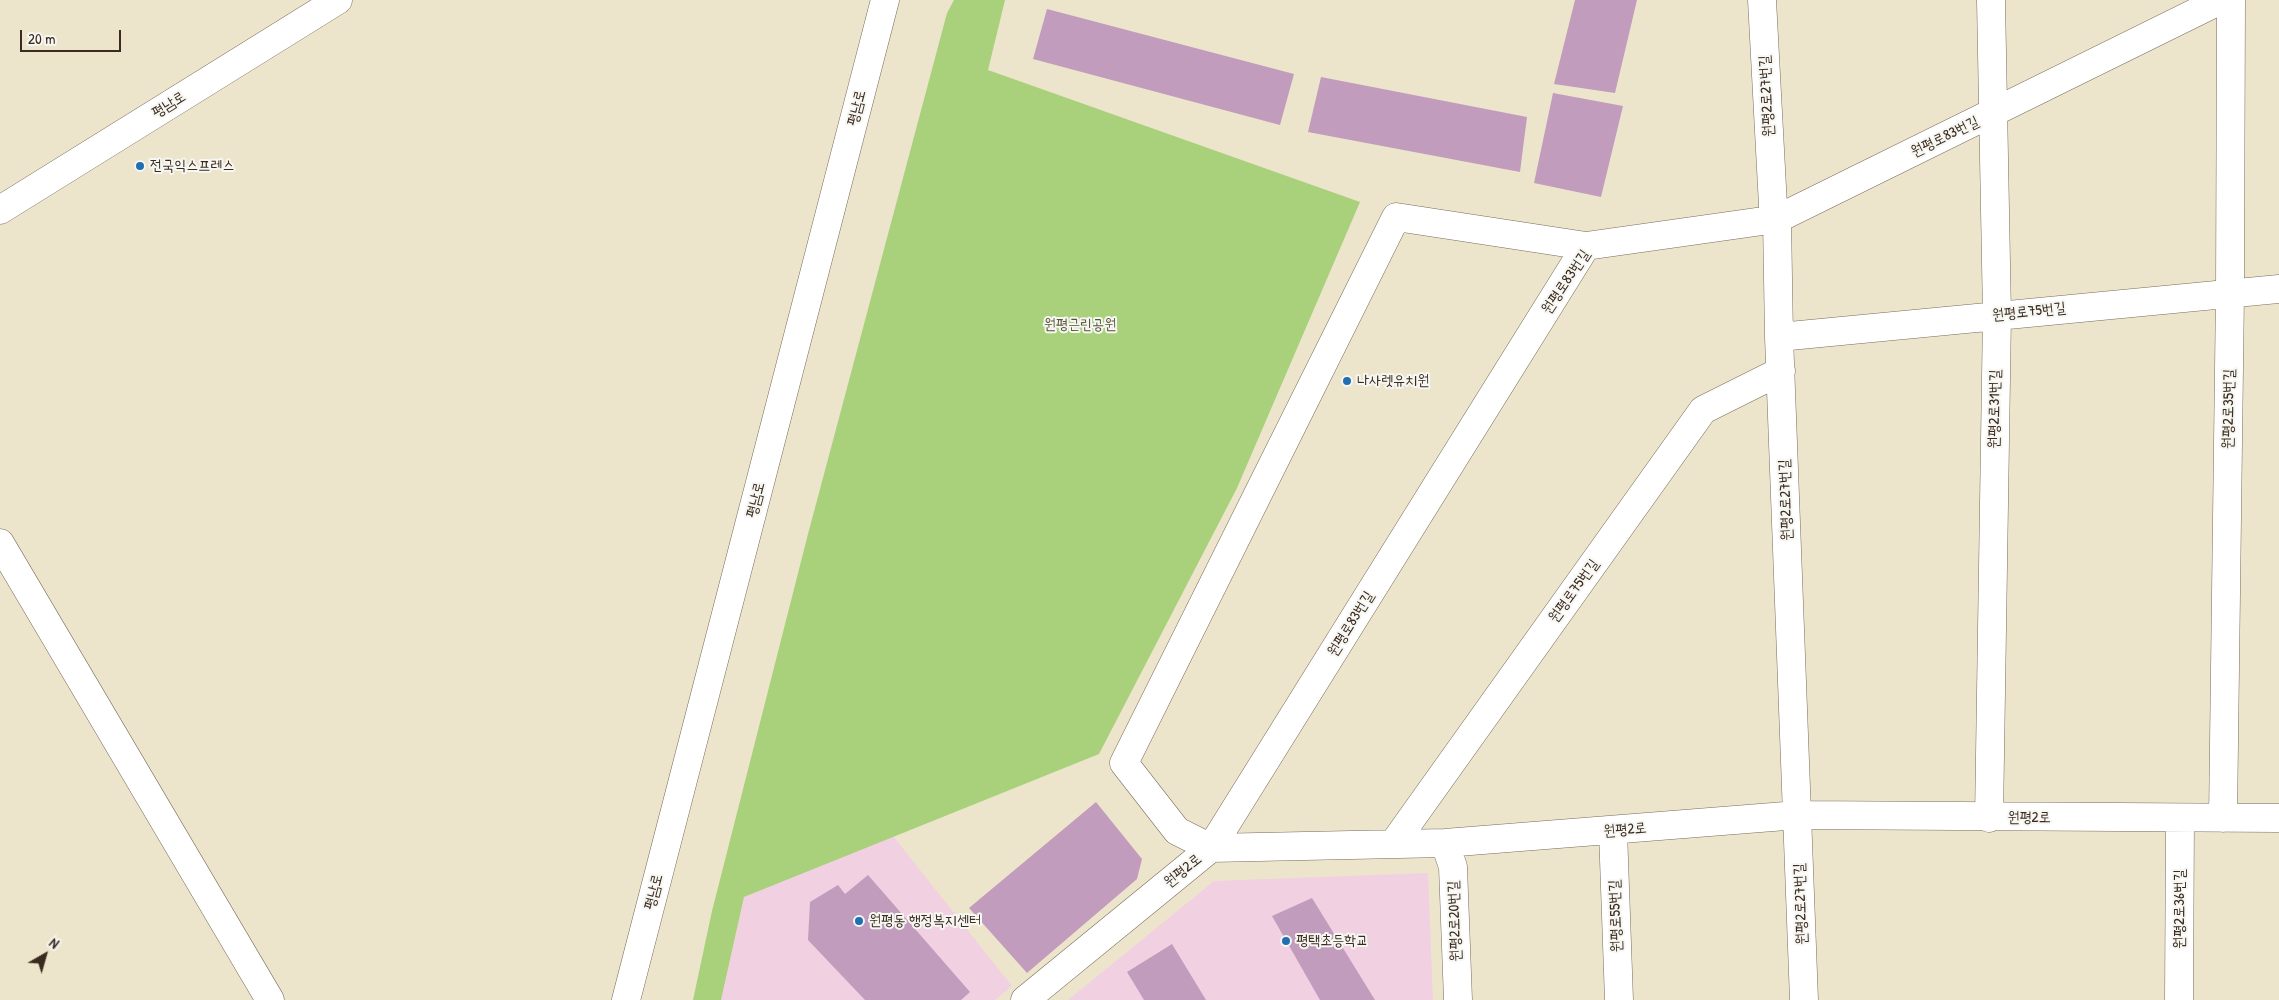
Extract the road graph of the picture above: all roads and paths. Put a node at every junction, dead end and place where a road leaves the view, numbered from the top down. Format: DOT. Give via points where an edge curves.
graph roads {
  1 [pos="338,0"];
  2 [pos="885,0"];
  3 [pos="1762,0"];
  4 [pos="1991,0"];
  5 [pos="2221,0"];
  6 [pos="2231,0"];
  7 [pos="1992,114"];
  8 [pos="0,210"];
  9 [pos="1777,219"];
  10 [pos="1586,246"];
  11 [pos="2279,289"];
  12 [pos="2230,293"];
  13 [pos="1997,315"];
  14 [pos="1779,337"];
  15 [pos="1781,371"];
  16 [pos="0,543"];
  17 [pos="1798,816"];
  18 [pos="1989,818"];
  19 [pos="2180,818"];
  20 [pos="2223,818"];
  21 [pos="2279,818"];
  22 [pos="1613,831"];
  23 [pos="1394,843"];
  24 [pos="1445,843"];
  25 [pos="1212,848"];
  26 [pos="270,1000"];
  27 [pos="626,1000"];
  28 [pos="1025,1000"];
  29 [pos="1458,1000"];
  30 [pos="1619,1000"];
  31 [pos="1804,1000"];
  32 [pos="2179,1000"];
  1 -- 8 [label="street, 평남로"];
  2 -- 27 [label="street, 평남로"];
  3 -- 9 [label="street, 원평2로27번길" via="1773,206"];
  4 -- 7 [label="street, 원평2로31번길"];
  5 -- 7 [label="street, 원평로83번길"];
  6 -- 12 [label="street, 원평2로35번길"];
  7 -- 9 [label="street, 원평로83번길"];
  7 -- 13 [label="street, 원평2로31번길"];
  9 -- 10 [label="street, 원평로83번길"];
  9 -- 14 [label="street, 원평2로27번길"];
  10 -- 25 [label="street, 원평로83번길"];
  10 -- 25 [label="street" via="1396,217 1124,763 1177,832"];
  11 -- 12 [label="street, 원평로75번길"];
  12 -- 13 [label="street, 원평로75번길"];
  12 -- 20 [label="street, 원평2로35번길"];
  13 -- 14 [label="street, 원평로75번길"];
  13 -- 18 [label="street, 원평2로31번길"];
  14 -- 15 [label="street, 원평2로27번길"];
  15 -- 17 [label="street, 원평2로27번길"];
  15 -- 23 [label="street, 원평로75번길" via="1703,410"];
  16 -- 26 [label="street"];
  17 -- 18 [label="street, 원평2로"];
  17 -- 22 [label="street, 원평2로"];
  17 -- 31 [label="street, 원평2로27번길"];
  18 -- 19 [label="street, 원평2로"];
  19 -- 20 [label="street, 원평2로"];
  19 -- 32 [label="street, 원평2로36번길"];
  20 -- 21 [label="street, 원평2로"];
  22 -- 24 [label="street, 원평2로"];
  22 -- 30 [label="street, 원평로55번길"];
  23 -- 24 [label="street, 원평2로"];
  23 -- 25 [label="street, 원평2로"];
  24 -- 29 [label="street, 원평2로20번길" via="1453,867"];
  25 -- 28 [label="street, 원평2로"];
}
